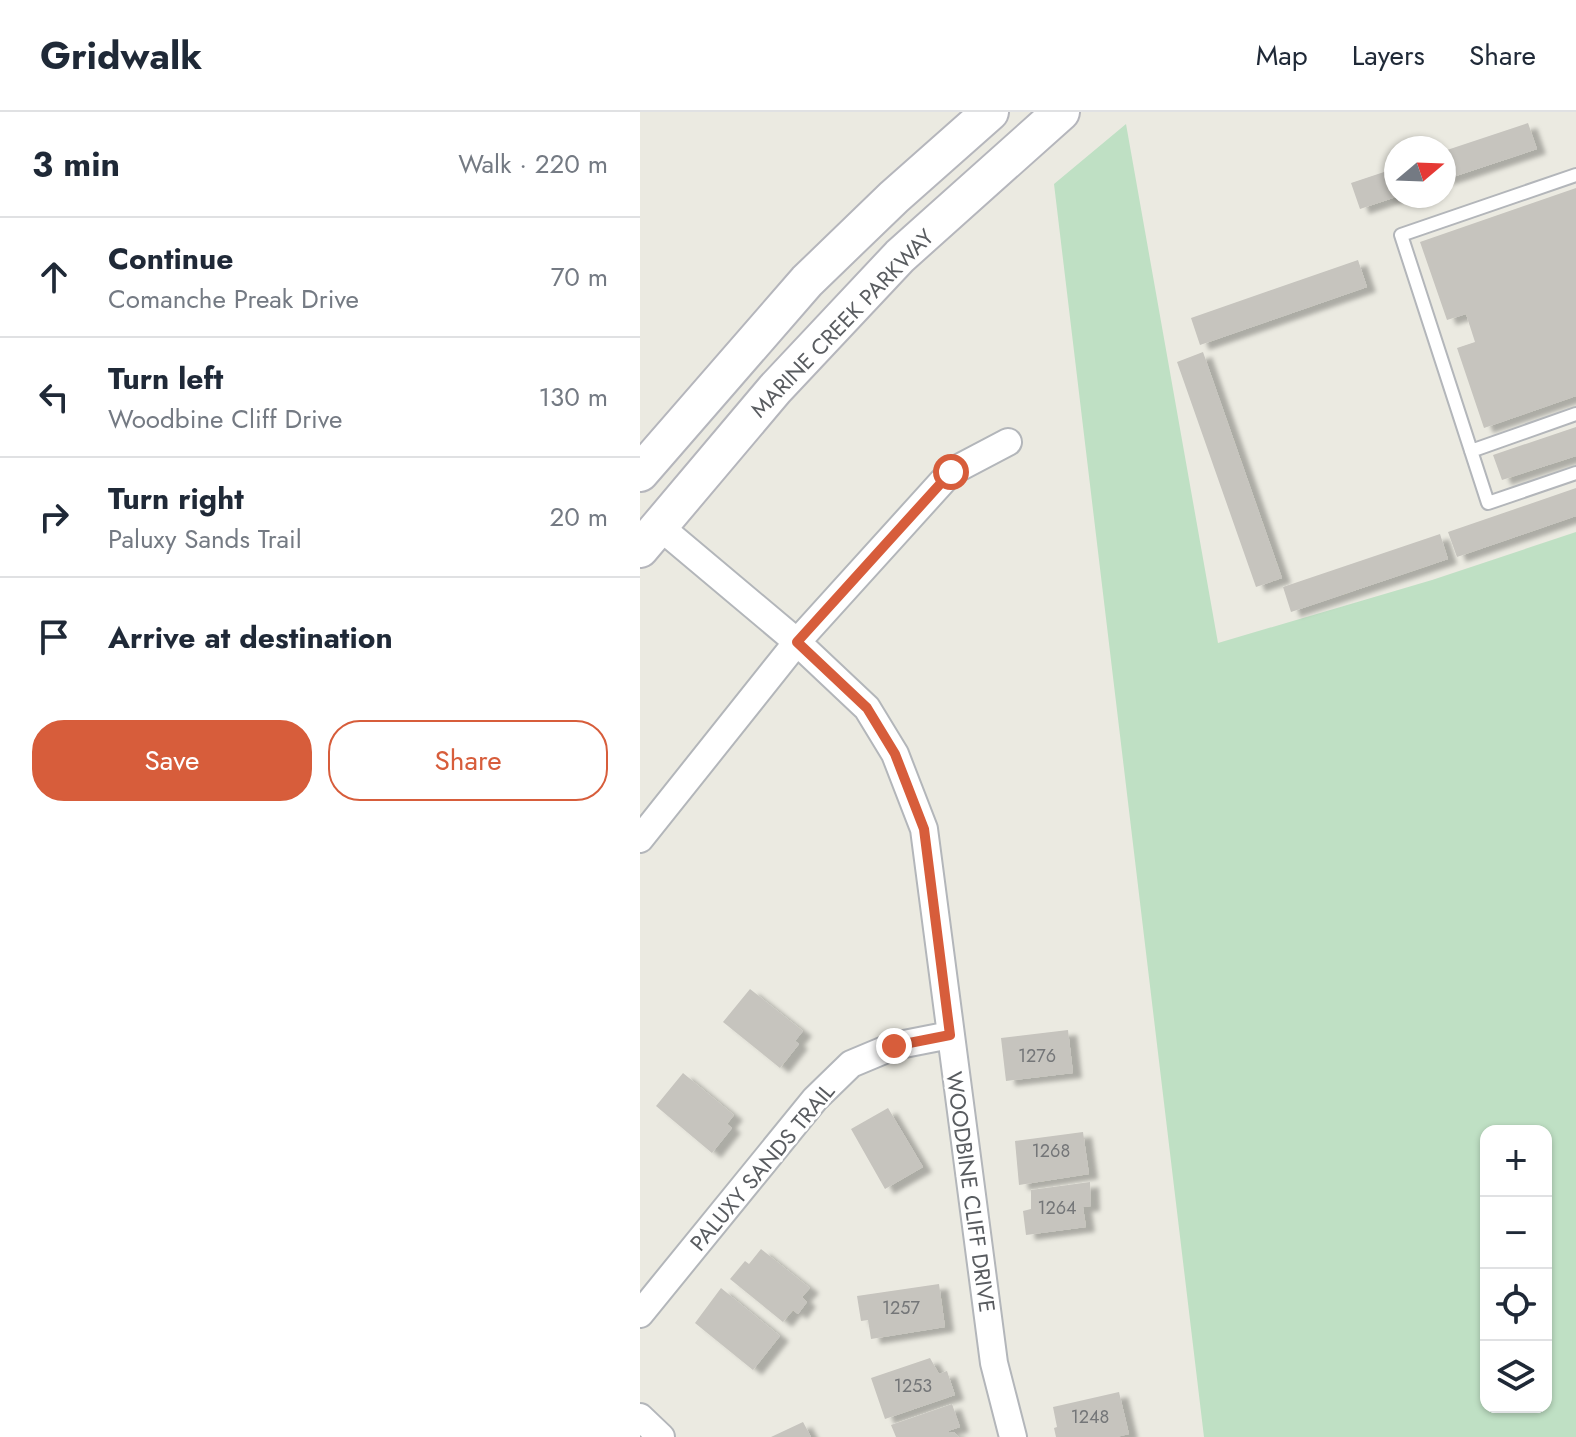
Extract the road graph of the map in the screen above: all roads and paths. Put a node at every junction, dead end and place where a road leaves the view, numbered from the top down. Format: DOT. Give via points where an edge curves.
graph roads {
  1 [pos="990,112"];
  2 [pos="1061,112"];
  3 [pos="1576,175"];
  4 [pos="1576,414"];
  5 [pos="1008,442"];
  6 [pos="1471,451"];
  7 [pos="640,473"];
  8 [pos="1576,473"];
  9 [pos="646,528"];
  10 [pos="797,642"];
  11 [pos="640,839"];
  12 [pos="950,1035"];
  13 [pos="640,1314"];
  14 [pos="640,1417"];
  15 [pos="661,1437"];
  16 [pos="1013,1437"];
  1 -- 7 [label="main road" via="807,281"];
  2 -- 9 [label="main road, MARINE CREEK PARKWAY" via="900,256"];
  3 -- 6 [label="lane" via="1401,235"];
  4 -- 6 [label="lane"];
  5 -- 10 [label="street" via="951,472"];
  6 -- 8 [label="lane" via="1488,503"];
  9 -- 10 [label="street, WOODBINE CLIFF DRIVE"];
  10 -- 11 [label="street"];
  10 -- 12 [label="street, WOODBINE CLIFF DRIVE" via="867,708 895,754 924,829"];
  12 -- 13 [label="street, PALUXY SANDS TRAIL" via="894,1046 851,1064 815,1099"];
  12 -- 16 [label="street, WOODBINE CLIFF DRIVE" via="994,1363"];
  14 -- 15 [label="street"];
}
